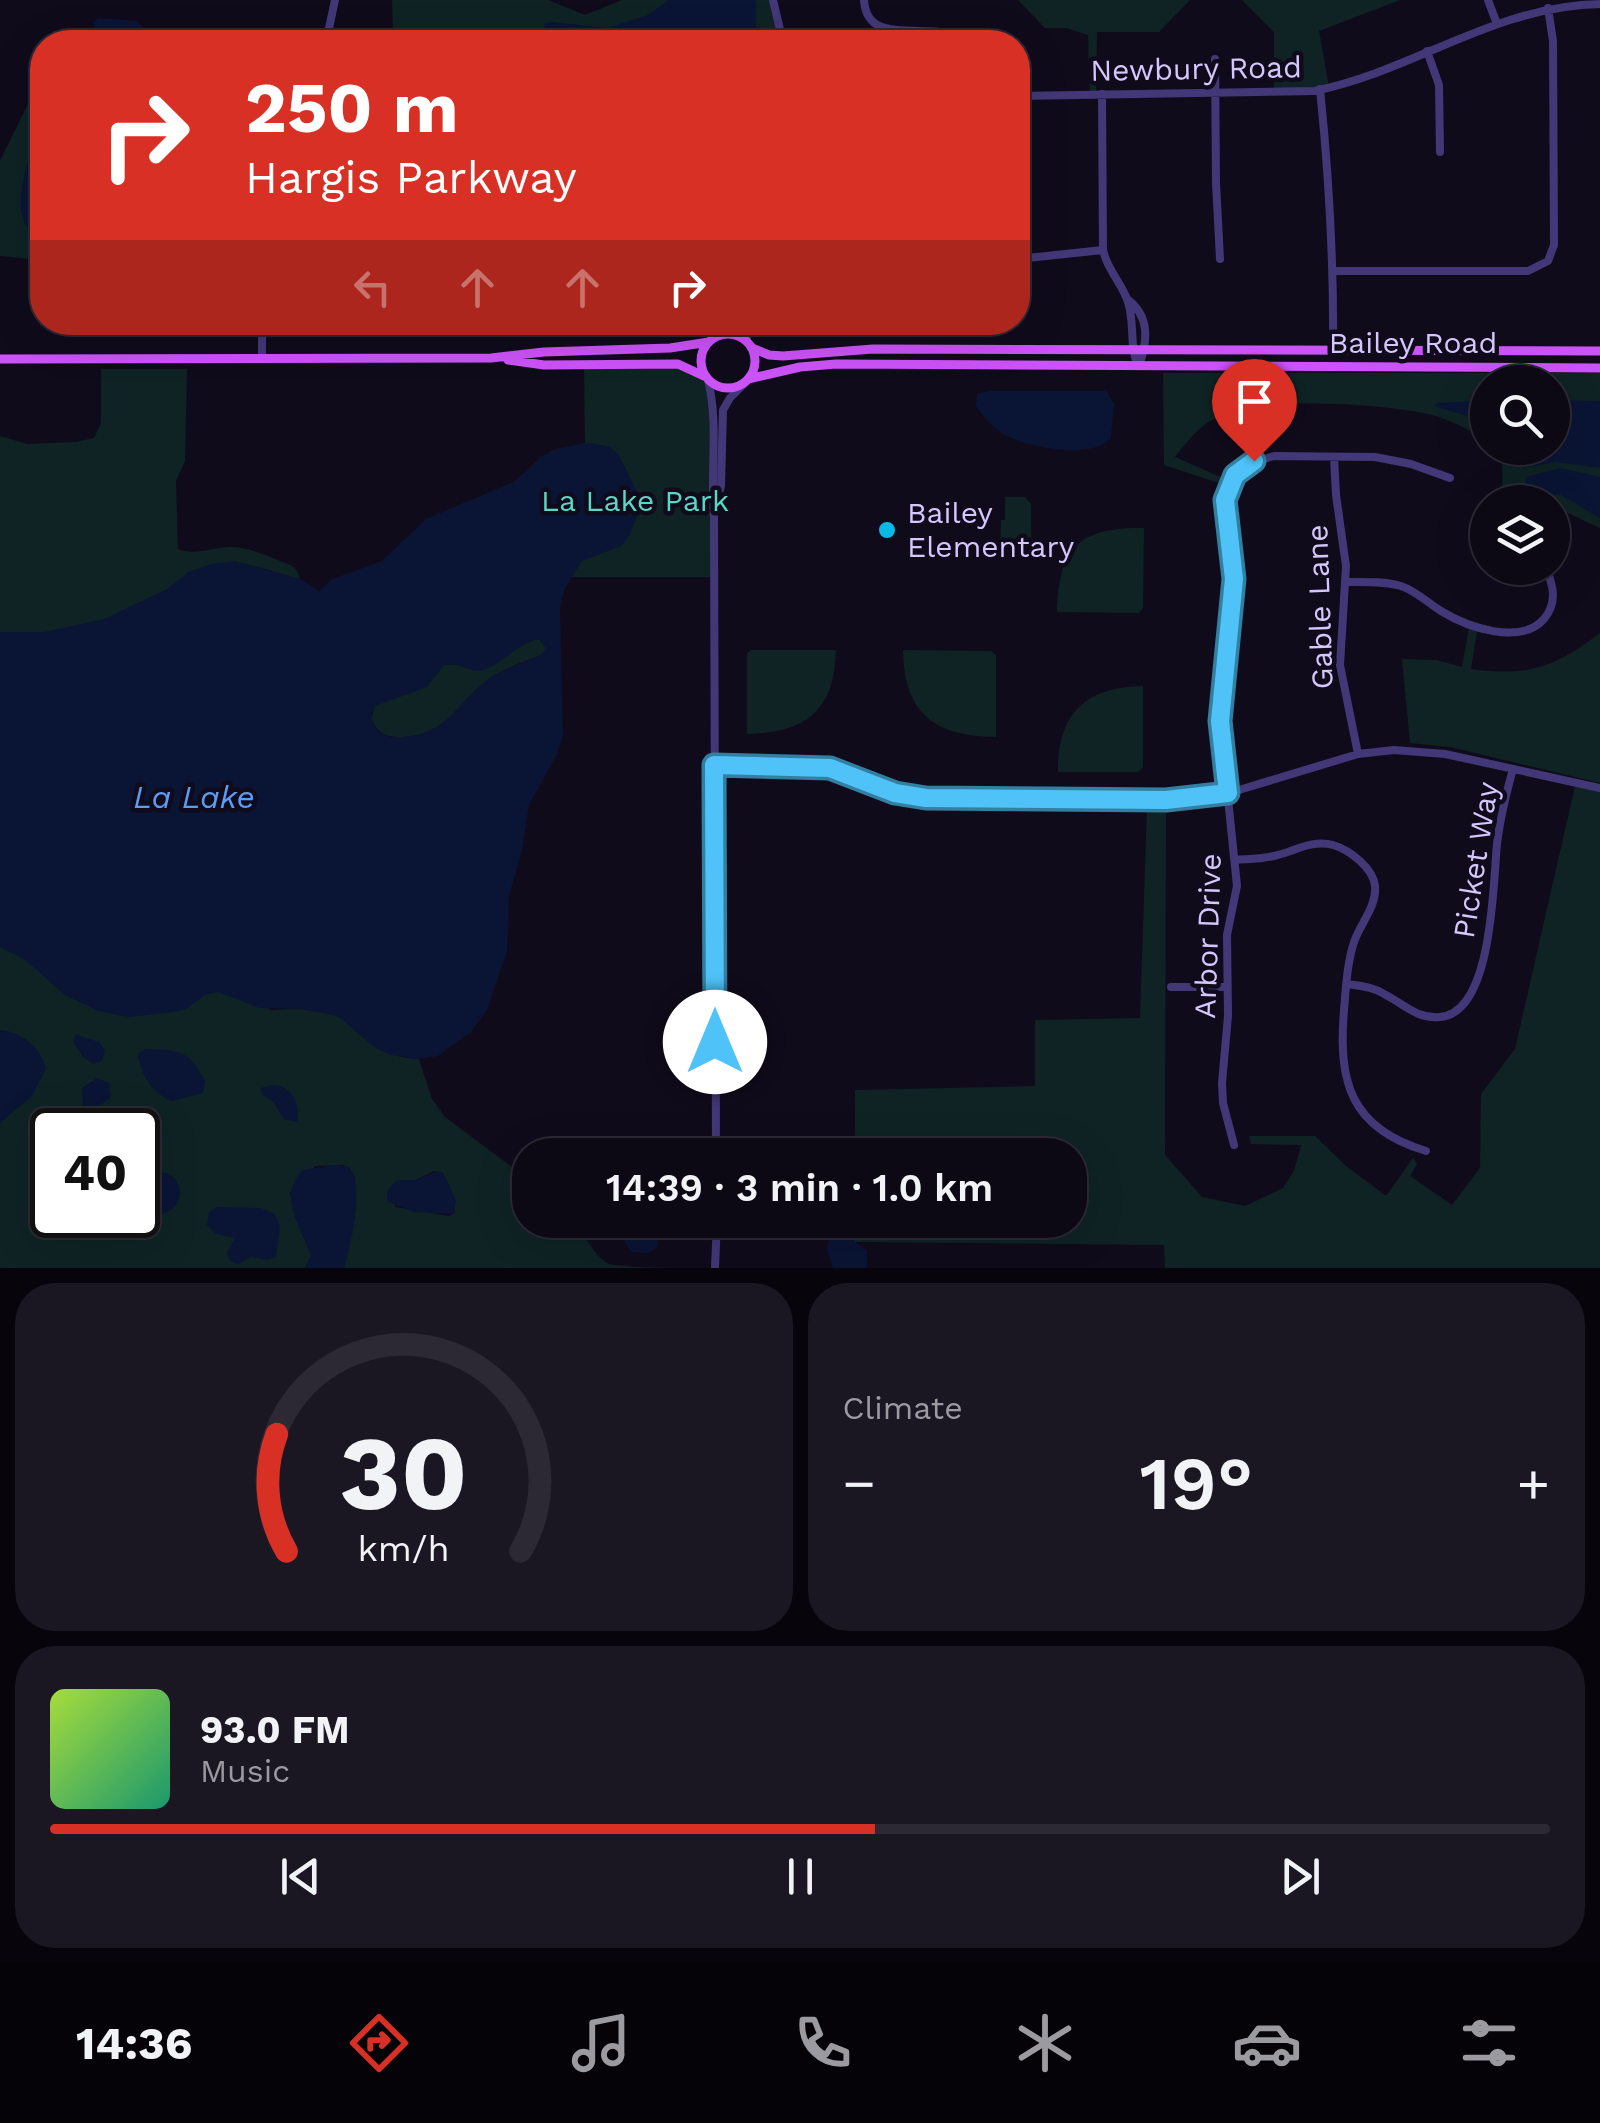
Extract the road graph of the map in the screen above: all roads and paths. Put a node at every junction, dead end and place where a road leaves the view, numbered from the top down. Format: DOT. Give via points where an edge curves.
graph roads {
  1 [pos="335,0"];
  2 [pos="773,0"];
  3 [pos="864,0"];
  4 [pos="1488,0"];
  5 [pos="1600,4"];
  6 [pos="1548,8"];
  7 [pos="1497,24"];
  8 [pos="329,30"];
  9 [pos="779,30"];
  10 [pos="914,30"];
  11 [pos="1427,52"];
  12 [pos="1215,59"];
  13 [pos="1320,90"];
  14 [pos="1102,94"];
  15 [pos="1216,94"];
  16 [pos="1030,96"];
  17 [pos="1440,152"];
  18 [pos="1103,250"];
  19 [pos="1030,259"];
  20 [pos="1220,260"];
  21 [pos="1334,270"];
  22 [pos="1127,299"];
  23 [pos="262,335"];
  24 [pos="717,335"];
  25 [pos="729,335"];
  26 [pos="735,335"];
  27 [pos="748,335"];
  28 [pos="714,338"];
  29 [pos="749,345"];
  30 [pos="1333,350"];
  31 [pos="1132,351"];
  32 [pos="1144,351"];
  33 [pos="1600,351"];
  34 [pos="262,358"];
  35 [pos="491,358"];
  36 [pos="0,359"];
  37 [pos="1139,367"];
  38 [pos="1600,368"];
  39 [pos="707,378"];
  40 [pos="747,380"];
  41 [pos="1334,456"];
  42 [pos="1450,478"];
  43 [pos="714,517"];
  44 [pos="1346,582"];
  45 [pos="1551,585"];
  46 [pos="1358,754"];
  47 [pos="714,765"];
  48 [pos="1513,769"];
  49 [pos="1600,788"];
  50 [pos="1228,793"];
  51 [pos="1236,860"];
  52 [pos="1347,984"];
  53 [pos="1171,986"];
  54 [pos="1226,986"];
  55 [pos="716,1138"];
  56 [pos="1234,1145"];
  57 [pos="1426,1151"];
  58 [pos="716,1238"];
  59 [pos="715,1268"];
  1 -- 8 [label="street"];
  2 -- 9 [label="street"];
  3 -- 10 [label="street" via="868,20 880,29"];
  4 -- 7 [label="street"];
  5 -- 6 [label="street, Newbury Road"];
  6 -- 7 [label="street, Newbury Road"];
  6 -- 21 [label="street" via="1554,245 1548,260 1528,271"];
  7 -- 11 [label="street, Newbury Road"];
  11 -- 13 [label="street, Newbury Road"];
  11 -- 17 [label="street" via="1439,85"];
  12 -- 15 [label="street"];
  13 -- 15 [label="street, Newbury Road"];
  13 -- 21 [label="street"];
  14 -- 15 [label="street, Newbury Road"];
  14 -- 16 [label="street, Newbury Road"];
  14 -- 18 [label="street"];
  15 -- 20 [label="street"];
  18 -- 19 [label="street"];
  18 -- 22 [label="street"];
  21 -- 30 [label="street"];
  22 -- 31 [label="street"];
  22 -- 32 [label="street" via="1143,314"];
  23 -- 34 [label="street"];
  24 -- 28 [label="street"];
  25 -- 28 [label="main road"];
  26 -- 29 [label="main road"];
  27 -- 29 [label="street"];
  28 -- 35 [label="main road" via="670,348"];
  28 -- 39 [label="main road" via="700,362"];
  29 -- 31 [label="main road, Bailey Road" via="783,356 873,349"];
  29 -- 40 [label="main road" via="755,367"];
  30 -- 32 [label="main road, Bailey Road"];
  30 -- 33 [label="main road, Bailey Road"];
  31 -- 32 [label="main road, Bailey Road"];
  31 -- 37 [label="street"];
  32 -- 37 [label="street"];
  34 -- 35 [label="main road"];
  34 -- 36 [label="main road"];
  35 -- 39 [label="main road" via="544,365 678,364"];
  37 -- 38 [label="main road, Bailey Road"];
  37 -- 40 [label="main road, Bailey Road" via="836,364"];
  39 -- 40 [label="main road" via="726,388"];
  39 -- 43 [label="street"];
  40 -- 43 [label="street" via="724,410"];
  41 -- 42 [label="street, Arbor Drive" via="1393,460"];
  41 -- 44 [label="street, Gable Lane"];
  41 -- 50 [label="street, Arbor Drive" via="1263,458 1242,468 1228,487 1233,604 1220,721"];
  43 -- 47 [label="street"];
  44 -- 45 [label="street" via="1398,585 1455,618 1517,632 1539,623 1549,610"];
  44 -- 46 [label="street, Gable Lane" via="1340,665"];
  46 -- 48 [label="street" via="1426,751"];
  46 -- 50 [label="street"];
  47 -- 50 [label="street" via="830,768 926,798 1166,800"];
  47 -- 55 [label="street"];
  48 -- 49 [label="street"];
  48 -- 52 [label="street, Picket Way" via="1497,842 1488,936 1462,1007 1428,1017 1379,991"];
  50 -- 51 [label="street, Arbor Drive"];
  51 -- 52 [label="street" via="1322,844 1364,864 1375,897 1354,944"];
  51 -- 54 [label="street, Arbor Drive"];
  52 -- 57 [label="street" via="1342,1060 1352,1098 1387,1136"];
  53 -- 54 [label="street"];
  54 -- 56 [label="street, Arbor Drive" via="1223,1093"];
  58 -- 59 [label="street"];
}
